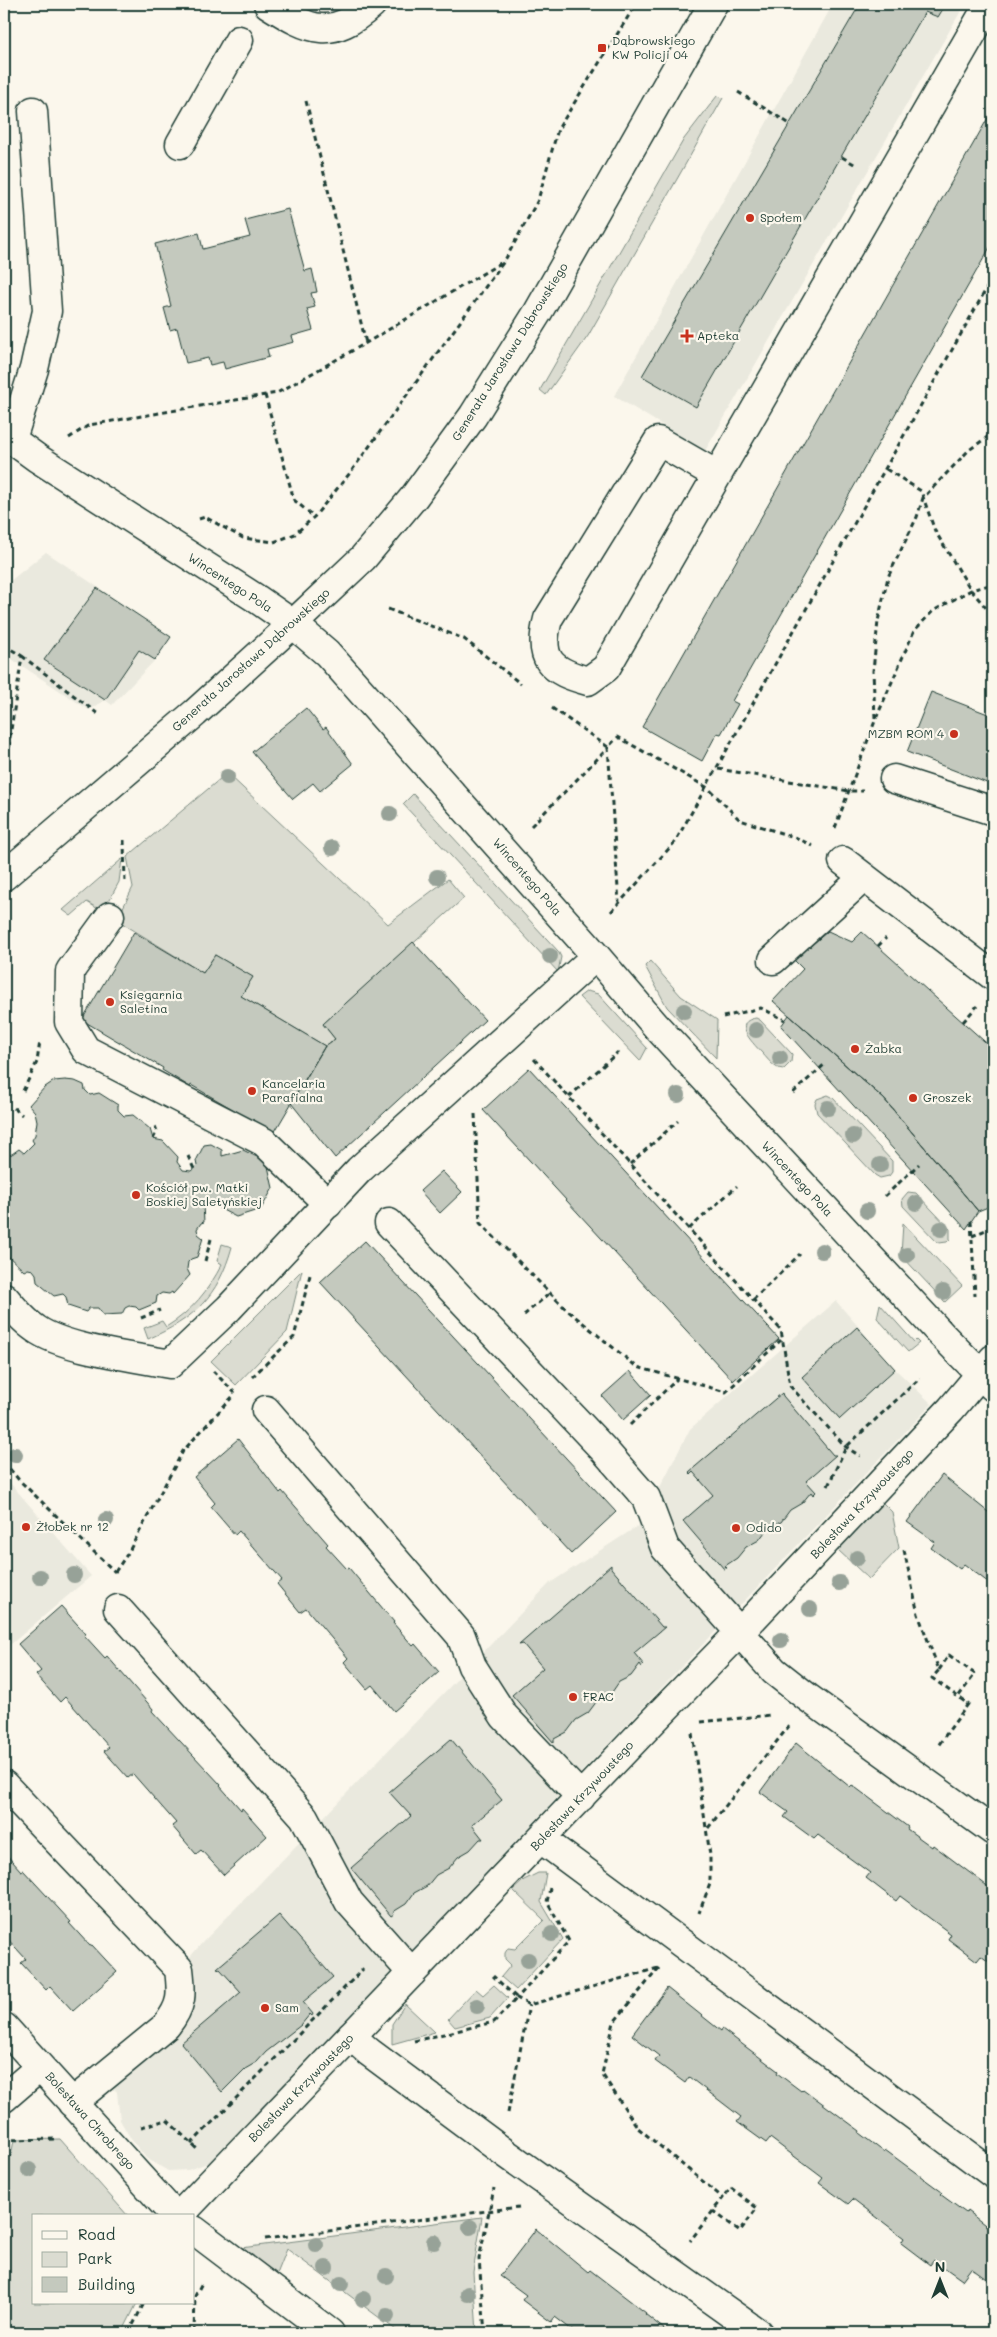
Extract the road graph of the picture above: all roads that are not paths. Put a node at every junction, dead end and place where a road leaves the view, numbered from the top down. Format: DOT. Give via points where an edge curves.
graph roads {
  1 [pos="268,4"];
  2 [pos="372,4"];
  3 [pos="713,4"];
  4 [pos="989,4"];
  5 [pos="239,40"];
  6 [pos="33,112"];
  7 [pos="180,144"];
  8 [pos="8,437"];
  9 [pos="717,476"];
  10 [pos="293,624"];
  11 [pos="894,779"];
  12 [pos="993,811"];
  13 [pos="4,876"];
  14 [pos="110,916"];
  15 [pos="596,956"];
  16 [pos="773,960"];
  17 [pos="993,976"];
  18 [pos="328,1204"];
  19 [pos="389,1223"];
  20 [pos="4,1297"];
  21 [pos="989,1373"];
  22 [pos="266,1410"];
  23 [pos="118,1609"];
  24 [pos="740,1632"];
  25 [pos="4,1785"];
  26 [pos="581,1797"];
  27 [pos="993,1831"];
  28 [pos="541,1839"];
  29 [pos="412,1973"];
  30 [pos="4,2027"];
  31 [pos="360,2044"];
  32 [pos="40,2068"];
  33 [pos="4,2098"];
  34 [pos="72,2103"];
  35 [pos="993,2174"];
  36 [pos="173,2214"];
  37 [pos="182,2214"];
  38 [pos="195,2231"];
  39 [pos="330,2333"];
  40 [pos="758,2333"];
  1 -- 2 [label="street" via="298,23 335,27 353,21"];
  3 -- 10 [label="street, Generała Jarosława Dąbrowskiego" via="538,312 473,416 414,497 363,558"];
  4 -- 9 [label="street"];
  5 -- 7 [label="street"];
  6 -- 8 [label="street" via="47,311 34,369"];
  8 -- 10 [label="street, Wincentego Pola"];
  9 -- 9 [label="street" via="606,668 588,681 564,674 548,660 543,638 548,619 658,441"];
  10 -- 13 [label="street, Generała Jarosława Dąbrowskiego" via="195,713"];
  10 -- 15 [label="street, Wincentego Pola" via="327,653"];
  11 -- 12 [label="street"];
  14 -- 18 [label="street" via="70,971 69,1022 86,1050 264,1142"];
  15 -- 18 [label="street" via="359,1170"];
  15 -- 21 [label="street, Wincentego Pola" via="662,1034"];
  16 -- 17 [label="street" via="844,863"];
  18 -- 20 [label="street" via="229,1308 170,1364 65,1343 37,1330"];
  19 -- 24 [label="street" via="646,1498 665,1548"];
  21 -- 24 [label="street, Bolesława Krzywoustego" via="961,1398"];
  22 -- 26 [label="street" via="462,1636 472,1666 504,1716"];
  23 -- 29 [label="street" via="304,1818 349,1902"];
  24 -- 26 [label="street, Bolesława Krzywoustego"];
  24 -- 27 [label="street" via="774,1671"];
  25 -- 34 [label="street" via="179,1969 182,1994 177,2012 166,2026"];
  26 -- 28 [label="street, Bolesława Krzywoustego"];
  28 -- 29 [label="street, Bolesława Krzywoustego"];
  28 -- 35 [label="street"];
  29 -- 31 [label="street, Bolesława Krzywoustego"];
  30 -- 32 [label="street, Bolesława Chrobrego"];
  31 -- 37 [label="street, Bolesława Krzywoustego"];
  31 -- 40 [label="street" via="501,2150"];
  32 -- 33 [label="street"];
  32 -- 34 [label="street, Bolesława Chrobrego"];
  34 -- 36 [label="street, Bolesława Chrobrego"];
  38 -- 39 [label="street"];
}
